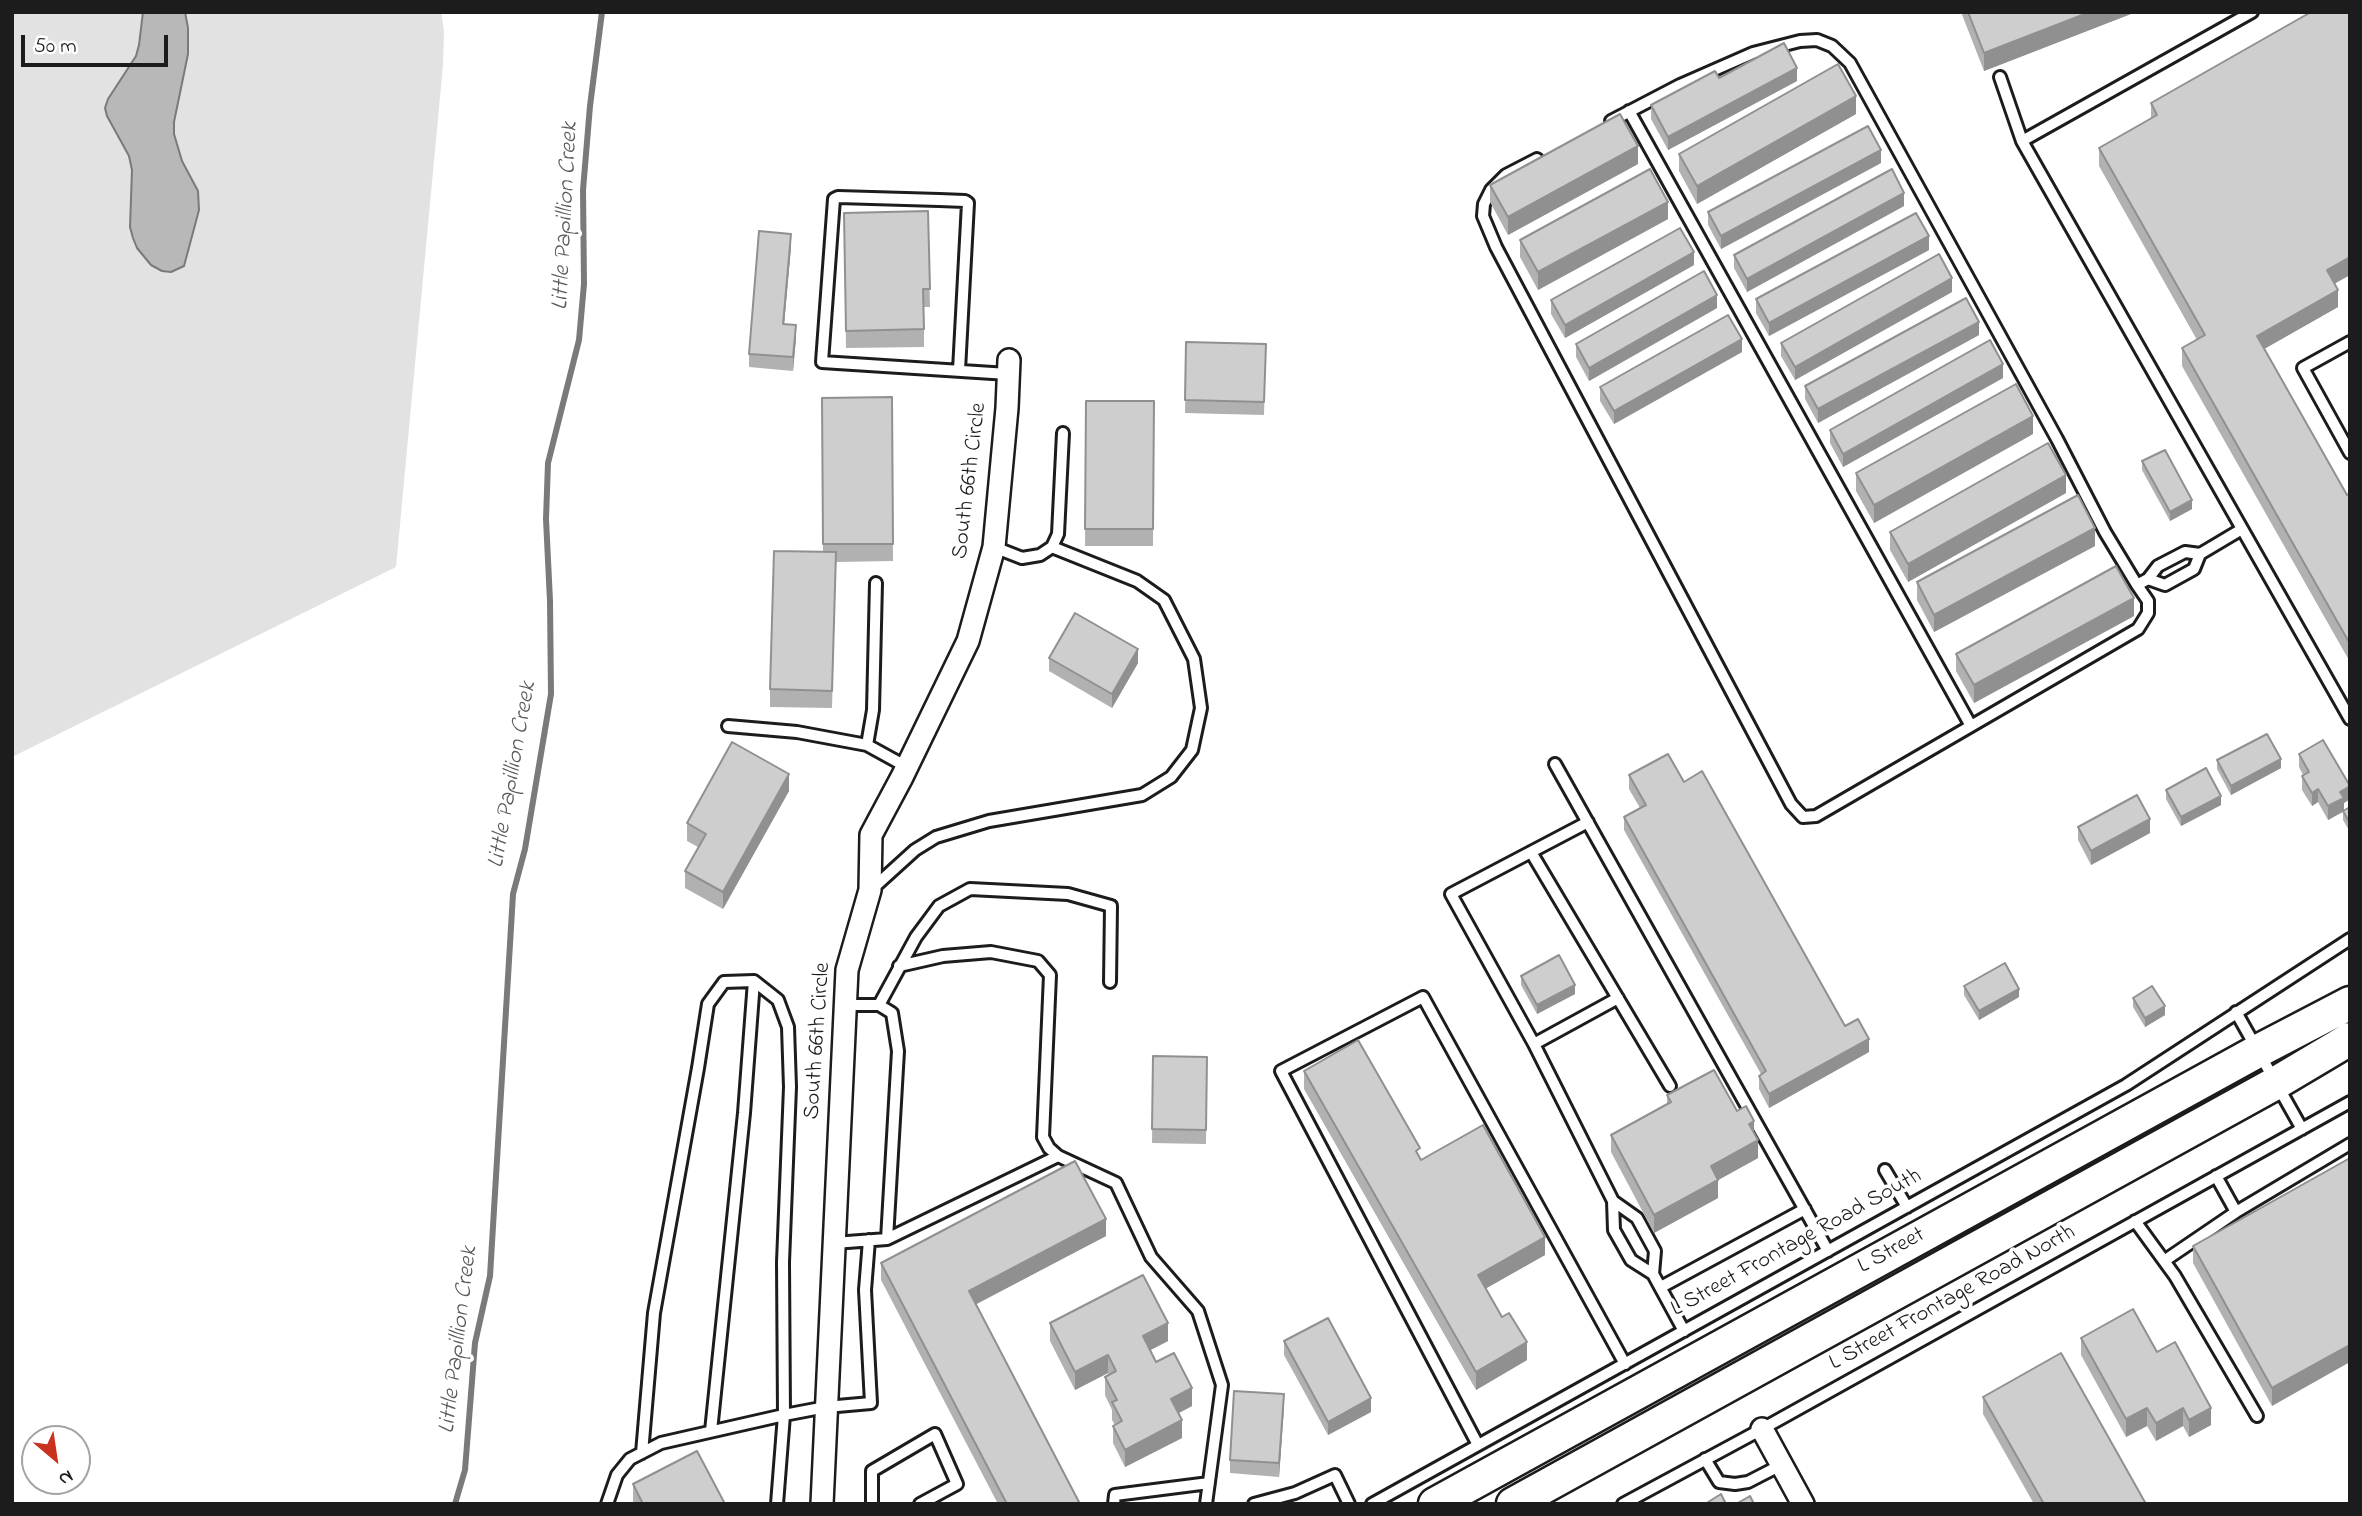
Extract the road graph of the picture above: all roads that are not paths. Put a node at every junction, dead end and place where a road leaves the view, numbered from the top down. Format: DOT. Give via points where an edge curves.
graph roads {
  1 [pos="2252,12"];
  2 [pos="2000,77"];
  3 [pos="1629,111"];
  4 [pos="1604,124"];
  5 [pos="2022,141"];
  6 [pos="1543,156"];
  7 [pos="2350,342"];
  8 [pos="1008,367"];
  9 [pos="959,370"];
  10 [pos="1063,433"];
  11 [pos="2350,453"];
  12 [pos="2242,530"];
  13 [pos="994,547"];
  14 [pos="1052,547"];
  15 [pos="2200,554"];
  16 [pos="2148,579"];
  17 [pos="876,583"];
  18 [pos="2137,585"];
  19 [pos="2349,718"];
  20 [pos="728,726"];
  21 [pos="1970,726"];
  22 [pos="867,745"];
  23 [pos="1555,764"];
  24 [pos="907,767"];
  25 [pos="1588,822"];
  26 [pos="1531,852"];
  27 [pos="870,890"];
  28 [pos="2350,939"];
  29 [pos="899,966"];
  30 [pos="2350,978"];
  31 [pos="754,981"];
  32 [pos="1110,982"];
  33 [pos="1618,998"];
  34 [pos="2350,1003"];
  35 [pos="845,1004"];
  36 [pos="879,1005"];
  37 [pos="2236,1012"];
  38 [pos="2350,1039"];
  39 [pos="1534,1044"];
  40 [pos="2258,1051"];
  41 [pos="2350,1054"];
  42 [pos="2276,1083"];
  43 [pos="1670,1086"];
  44 [pos="2350,1102"];
  45 [pos="2302,1129"];
  46 [pos="2350,1144"];
  47 [pos="1058,1156"];
  48 [pos="1885,1170"];
  49 [pos="2216,1176"];
  50 [pos="1613,1201"];
  51 [pos="1907,1207"];
  52 [pos="1805,1209"];
  53 [pos="2236,1212"];
  54 [pos="2135,1221"];
  55 [pos="887,1239"];
  56 [pos="870,1240"];
  57 [pos="834,1243"];
  58 [pos="1828,1251"];
  59 [pos="2164,1261"];
  60 [pos="1653,1274"];
  61 [pos="1661,1287"];
  62 [pos="1684,1331"];
  63 [pos="1625,1364"];
  64 [pos="826,1406"];
  65 [pos="784,1415"];
  66 [pos="2257,1416"];
  67 [pos="1762,1429"];
  68 [pos="711,1431"];
  69 [pos="1478,1445"];
  70 [pos="642,1453"];
  71 [pos="1705,1459"];
  72 [pos="1782,1465"];
  73 [pos="1209,1483"];
  74 [pos="607,1504"];
  75 [pos="777,1504"];
  76 [pos="822,1504"];
  77 [pos="872,1504"];
  78 [pos="920,1504"];
  79 [pos="1114,1504"];
  80 [pos="1206,1504"];
  81 [pos="1254,1504"];
  82 [pos="1349,1504"];
  83 [pos="1372,1504"];
  84 [pos="1435,1504"];
  85 [pos="1513,1504"];
  86 [pos="1623,1504"];
  87 [pos="1803,1504"];
  1 -- 5 [label="lane"];
  2 -- 5 [label="lane"];
  3 -- 4 [label="lane"];
  3 -- 18 [label="lane" via="1753,53 1800,41 1817,40 1832,46 1850,62"];
  3 -- 21 [label="lane"];
  5 -- 12 [label="lane"];
  6 -- 21 [label="lane" via="1506,175 1490,190 1483,216 1502,260 1791,804 1803,817 1815,816"];
  7 -- 11 [label="lane" via="2303,368"];
  8 -- 9 [label="lane"];
  8 -- 13 [label="street, South 66th Circle"];
  9 -- 9 [label="lane" via="822,362 834,199 968,203"];
  10 -- 14 [label="lane" via="1058,534"];
  12 -- 15 [label="lane"];
  12 -- 19 [label="lane"];
  13 -- 14 [label="lane" via="1021,558 1040,555"];
  13 -- 24 [label="street, South 66th Circle" via="968,641"];
  14 -- 27 [label="lane" via="1137,581 1164,600 1194,659 1201,708 1192,750 1171,777 1142,795 989,821 936,837"];
  15 -- 16 [label="lane" via="2185,552 2158,566"];
  15 -- 16 [label="lane" via="2194,569 2165,585"];
  16 -- 18 [label="lane"];
  17 -- 22 [label="lane" via="873,710"];
  18 -- 21 [label="lane" via="2148,601 2148,613 2138,629"];
  20 -- 22 [label="lane"];
  22 -- 24 [label="lane"];
  23 -- 25 [label="lane"];
  24 -- 27 [label="street, South 66th Circle" via="871,835"];
  25 -- 26 [label="lane"];
  25 -- 52 [label="lane"];
  26 -- 33 [label="lane"];
  26 -- 39 [label="lane" via="1451,894"];
  27 -- 35 [label="street, South 66th Circle" via="847,970"];
  28 -- 37 [label="lane, L Street Frontage Road South"];
  29 -- 32 [label="lane" via="939,906 970,889 1068,894 1111,906"];
  29 -- 36 [label="lane"];
  29 -- 47 [label="lane" via="991,952 1038,961 1051,975 1043,1137"];
  30 -- 40 [label="main road"];
  31 -- 65 [label="lane" via="778,1000 788,1027"];
  31 -- 68 [label="lane"];
  31 -- 70 [label="lane" via="724,982 708,1004 654,1313"];
  33 -- 39 [label="lane"];
  33 -- 43 [label="lane"];
  34 -- 40 [label="main road, L Street"];
  35 -- 36 [label="lane"];
  35 -- 57 [label="street, South 66th Circle"];
  36 -- 55 [label="lane" via="892,1013 898,1051"];
  37 -- 40 [label="lane"];
  37 -- 51 [label="lane, L Street Frontage Road South" via="2126,1085"];
  38 -- 42 [label="main road, L Street"];
  39 -- 50 [label="lane"];
  40 -- 42 [label="lane"];
  40 -- 84 [label="main road, L Street"];
  41 -- 42 [label="main road"];
  42 -- 45 [label="lane"];
  42 -- 85 [label="main road, L Street"];
  44 -- 45 [label="lane, L Street Frontage Road North"];
  45 -- 49 [label="lane, L Street Frontage Road North"];
  46 -- 53 [label="lane"];
  47 -- 55 [label="lane"];
  47 -- 73 [label="lane" via="1115,1183 1151,1257 1198,1311 1222,1385"];
  48 -- 51 [label="lane"];
  49 -- 53 [label="lane"];
  49 -- 54 [label="lane, L Street Frontage Road North"];
  50 -- 60 [label="lane" via="1614,1230 1631,1260"];
  50 -- 60 [label="lane" via="1637,1218 1655,1251"];
  51 -- 58 [label="lane, L Street Frontage Road South"];
  52 -- 58 [label="lane"];
  52 -- 61 [label="lane"];
  53 -- 59 [label="lane"];
  54 -- 59 [label="lane"];
  54 -- 67 [label="lane, L Street Frontage Road North"];
  55 -- 56 [label="lane"];
  56 -- 57 [label="lane"];
  56 -- 64 [label="lane" via="864,1290 871,1402"];
  57 -- 64 [label="street, South 66th Circle"];
  58 -- 62 [label="lane, L Street Frontage Road South"];
  59 -- 66 [label="lane"];
  60 -- 61 [label="lane"];
  61 -- 62 [label="lane"];
  62 -- 63 [label="lane, L Street Frontage Road South"];
  63 -- 69 [label="lane, L Street Frontage Road South"];
  63 -- 69 [label="lane" via="1423,998 1281,1070"];
  64 -- 65 [label="lane"];
  64 -- 76 [label="street, South 66th Circle"];
  65 -- 68 [label="lane"];
  65 -- 75 [label="lane"];
  67 -- 71 [label="lane, L Street Frontage Road North"];
  67 -- 72 [label="street"];
  68 -- 70 [label="lane" via="661,1443"];
  69 -- 83 [label="lane, L Street Frontage Road South"];
  70 -- 74 [label="lane" via="617,1475"];
  71 -- 72 [label="lane" via="1719,1482 1735,1485"];
  71 -- 86 [label="lane, L Street Frontage Road North"];
  72 -- 87 [label="street"];
  73 -- 79 [label="lane" via="1115,1495"];
  73 -- 80 [label="lane"];
  77 -- 78 [label="lane" via="872,1471 935,1434 957,1484"];
  81 -- 82 [label="lane" via="1296,1493 1335,1475"];
}
